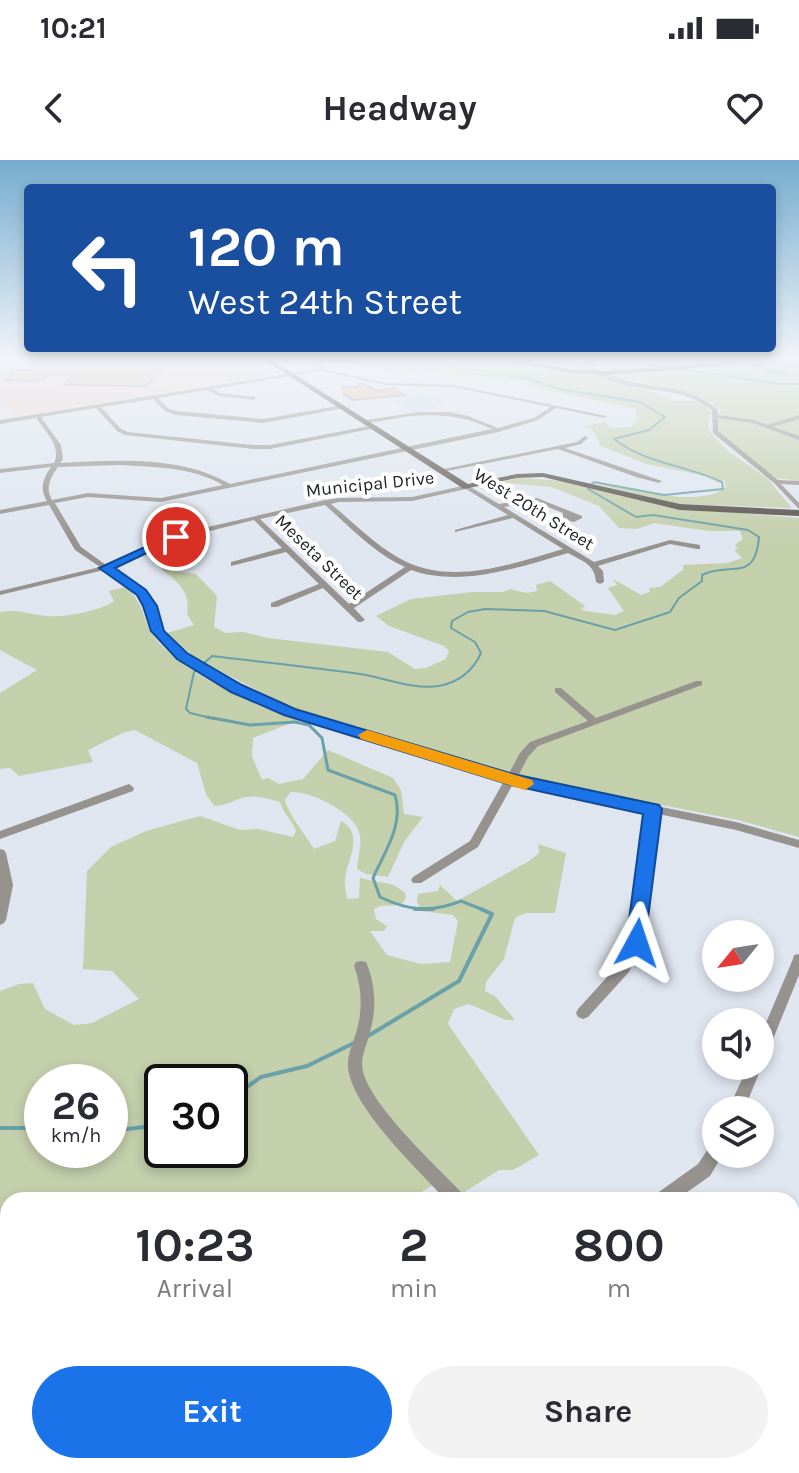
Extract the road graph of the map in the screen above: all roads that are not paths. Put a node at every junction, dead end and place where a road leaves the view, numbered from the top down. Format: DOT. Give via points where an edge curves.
graph roads {
  1 [pos="23,418"];
  2 [pos="39,418"];
  3 [pos="108,418"];
  4 [pos="232,418"];
  5 [pos="275,418"];
  6 [pos="361,418"];
  7 [pos="399,418"];
  8 [pos="468,418"];
  9 [pos="537,418"];
  10 [pos="715,418"];
  11 [pos="727,418"];
  12 [pos="795,418"];
  13 [pos="0,422"];
  14 [pos="370,424"];
  15 [pos="768,426"];
  16 [pos="499,430"];
  17 [pos="585,438"];
  18 [pos="799,438"];
  19 [pos="557,447"];
  20 [pos="408,448"];
  21 [pos="54,467"];
  22 [pos="0,471"];
  23 [pos="444,471"];
  24 [pos="517,476"];
  25 [pos="659,481"];
  26 [pos="776,482"];
  27 [pos="799,483"];
  28 [pos="229,486"];
  29 [pos="467,487"];
  30 [pos="50,502"];
  31 [pos="325,502"];
  32 [pos="497,506"];
  33 [pos="799,510"];
  34 [pos="0,512"];
  35 [pos="566,514"];
  36 [pos="514,516"];
  37 [pos="255,518"];
  38 [pos="457,531"];
  39 [pos="697,547"];
  40 [pos="287,549"];
  41 [pos="569,550"];
  42 [pos="234,564"];
  43 [pos="410,567"];
  44 [pos="595,567"];
  45 [pos="105,568"];
  46 [pos="600,582"];
  47 [pos="325,584"];
  48 [pos="0,593"];
  49 [pos="274,605"];
  50 [pos="349,608"];
  51 [pos="361,620"];
  52 [pos="699,683"];
  53 [pos="558,690"];
  54 [pos="594,721"];
  55 [pos="511,780"];
  56 [pos="129,788"];
  57 [pos="653,809"];
  58 [pos="0,835"];
  59 [pos="799,844"];
  60 [pos="0,853"];
  61 [pos="417,880"];
  62 [pos="0,920"];
  63 [pos="799,959"];
  64 [pos="361,966"];
  65 [pos="583,1013"];
  66 [pos="774,1020"];
  67 [pos="705,1168"];
  68 [pos="450,1192"];
  69 [pos="673,1192"];
  1 -- 13 [label="street"];
  2 -- 21 [label="street" via="58,445 60,459"];
  3 -- 14 [label="street" via="127,434 253,447"];
  4 -- 5 [label="street"];
  6 -- 14 [label="main road, West 20th Street"];
  7 -- 14 [label="street"];
  8 -- 16 [label="street"];
  9 -- 16 [label="street"];
  10 -- 26 [label="street" via="715,432"];
  11 -- 15 [label="street"];
  12 -- 15 [label="street"];
  14 -- 20 [label="main road, West 20th Street"];
  15 -- 18 [label="street"];
  16 -- 20 [label="street"];
  17 -- 19 [label="street"];
  19 -- 23 [label="street"];
  19 -- 25 [label="street"];
  20 -- 23 [label="main road, West 20th Street"];
  20 -- 28 [label="street"];
  21 -- 22 [label="street"];
  21 -- 28 [label="street" via="112,462 211,474"];
  21 -- 30 [label="street" via="44,486"];
  23 -- 24 [label="main road" via="473,479"];
  23 -- 29 [label="main road, West 20th Street"];
  24 -- 29 [label="main road, Municipal Drive"];
  24 -- 33 [label="main road, Municipal Drive" via="561,478 680,507"];
  26 -- 27 [label="street"];
  26 -- 33 [label="street"];
  28 -- 30 [label="street" via="161,500 88,495"];
  29 -- 31 [label="street, Municipal Drive" via="412,499"];
  29 -- 32 [label="street, West 20th Street"];
  30 -- 34 [label="street"];
  30 -- 45 [label="street" via="78,548"];
  31 -- 37 [label="street, Municipal Drive"];
  31 -- 43 [label="street"];
  32 -- 35 [label="street" via="537,500"];
  32 -- 36 [label="street, West 20th Street"];
  36 -- 38 [label="street"];
  36 -- 41 [label="street, West 20th Street"];
  37 -- 40 [label="street, Meseta Street"];
  37 -- 45 [label="street, Municipal Drive" via="188,533"];
  39 -- 44 [label="street" via="670,542"];
  40 -- 42 [label="street"];
  40 -- 47 [label="street, Meseta Street"];
  41 -- 43 [label="street" via="482,574"];
  41 -- 44 [label="street, West 20th Street"];
  43 -- 50 [label="street"];
  44 -- 46 [label="street"];
  45 -- 48 [label="street, Municipal Drive" via="46,587"];
  45 -- 55 [label="street" via="141,593 158,631 175,650 245,693 289,712"];
  47 -- 49 [label="street"];
  47 -- 50 [label="street, Meseta Street"];
  50 -- 51 [label="street, Meseta Street"];
  52 -- 54 [label="street"];
  53 -- 54 [label="street"];
  54 -- 55 [label="street" via="534,744"];
  55 -- 57 [label="street"];
  55 -- 61 [label="street" via="474,844"];
  56 -- 58 [label="street"];
  57 -- 59 [label="street"];
  57 -- 65 [label="street" via="637,943 624,968"];
  60 -- 62 [label="street" via="7,885"];
  63 -- 66 [label="street"];
  64 -- 68 [label="street" via="367,1010 355,1065 358,1082"];
  67 -- 69 [label="street"];
}
